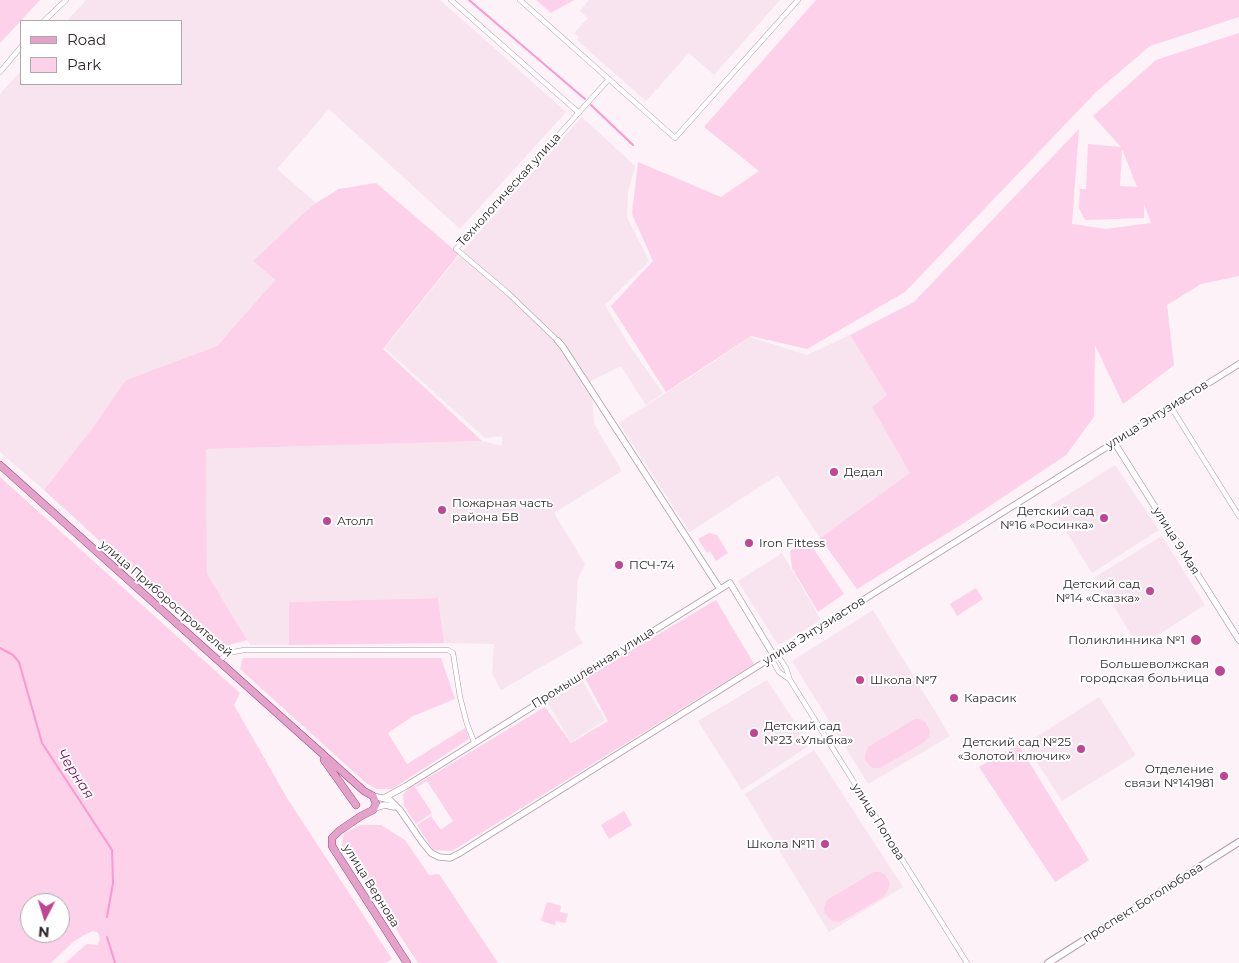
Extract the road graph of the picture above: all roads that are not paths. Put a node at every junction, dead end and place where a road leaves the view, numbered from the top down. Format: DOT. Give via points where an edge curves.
graph roads {
  1 [pos="66,0"];
  2 [pos="451,0"];
  3 [pos="520,0"];
  4 [pos="798,0"];
  5 [pos="45,20"];
  6 [pos="20,49"];
  7 [pos="0,72"];
  8 [pos="608,79"];
  9 [pos="579,113"];
  10 [pos="558,341"];
  11 [pos="1239,364"];
  12 [pos="1171,406"];
  13 [pos="1114,442"];
  14 [pos="0,465"];
  15 [pos="1239,516"];
  16 [pos="720,589"];
  17 [pos="1239,640"];
  18 [pos="774,656"];
  19 [pos="219,661"];
  20 [pos="474,742"];
  21 [pos="317,749"];
  22 [pos="371,795"];
  23 [pos="384,798"];
  24 [pos="357,806"];
  25 [pos="375,808"];
  26 [pos="400,810"];
  27 [pos="366,813"];
  28 [pos="348,823"];
  29 [pos="1239,842"];
  30 [pos="407,963"];
  31 [pos="967,963"];
  32 [pos="1048,963"];
  1 -- 5 [label="street"];
  2 -- 9 [label="street"];
  3 -- 8 [label="street"];
  4 -- 8 [label="street" via="674,138"];
  6 -- 7 [label="street"];
  8 -- 9 [label="street"];
  9 -- 10 [label="street, Технологическая улица" via="456,249"];
  10 -- 16 [label="street, Технологическая улица"];
  11 -- 12 [label="street, улица Энтузиастов"];
  12 -- 13 [label="street, улица Энтузиастов"];
  12 -- 15 [label="street"];
  13 -- 17 [label="street, улица 9 Мая"];
  13 -- 18 [label="street, улица Энтузиастов"];
  14 -- 19 [label="main road, улица Приборостроителей"];
  16 -- 18 [label="street" via="730,583"];
  16 -- 20 [label="street, Промышленная улица"];
  18 -- 26 [label="street, улица Энтузиастов" via="450,858 431,853"];
  18 -- 31 [label="street, улица Попова" via="786,668 790,680"];
  19 -- 20 [label="street" via="228,653 244,650 448,650 453,653 460,697"];
  19 -- 21 [label="main road, улица Приборостроителей"];
  20 -- 23 [label="street, Промышленная улица"];
  21 -- 22 [label="main road, улица Приборостроителей"];
  21 -- 24 [label="main road, улица Приборостроителей"];
  22 -- 23 [label="street, улица Энтузиастов"];
  22 -- 24 [label="main road" via="360,795"];
  22 -- 25 [label="main road" via="376,800"];
  23 -- 26 [label="street, улица Энтузиастов"];
  24 -- 27 [label="main road"];
  24 -- 28 [label="main road, улица Вернова"];
  25 -- 26 [label="street" via="389,805"];
  25 -- 27 [label="main road"];
  27 -- 28 [label="main road, улица Вернова"];
  28 -- 30 [label="main road, улица Вернова" via="334,835 332,846"];
  29 -- 32 [label="main road, проспект Боголюбова"];
}
